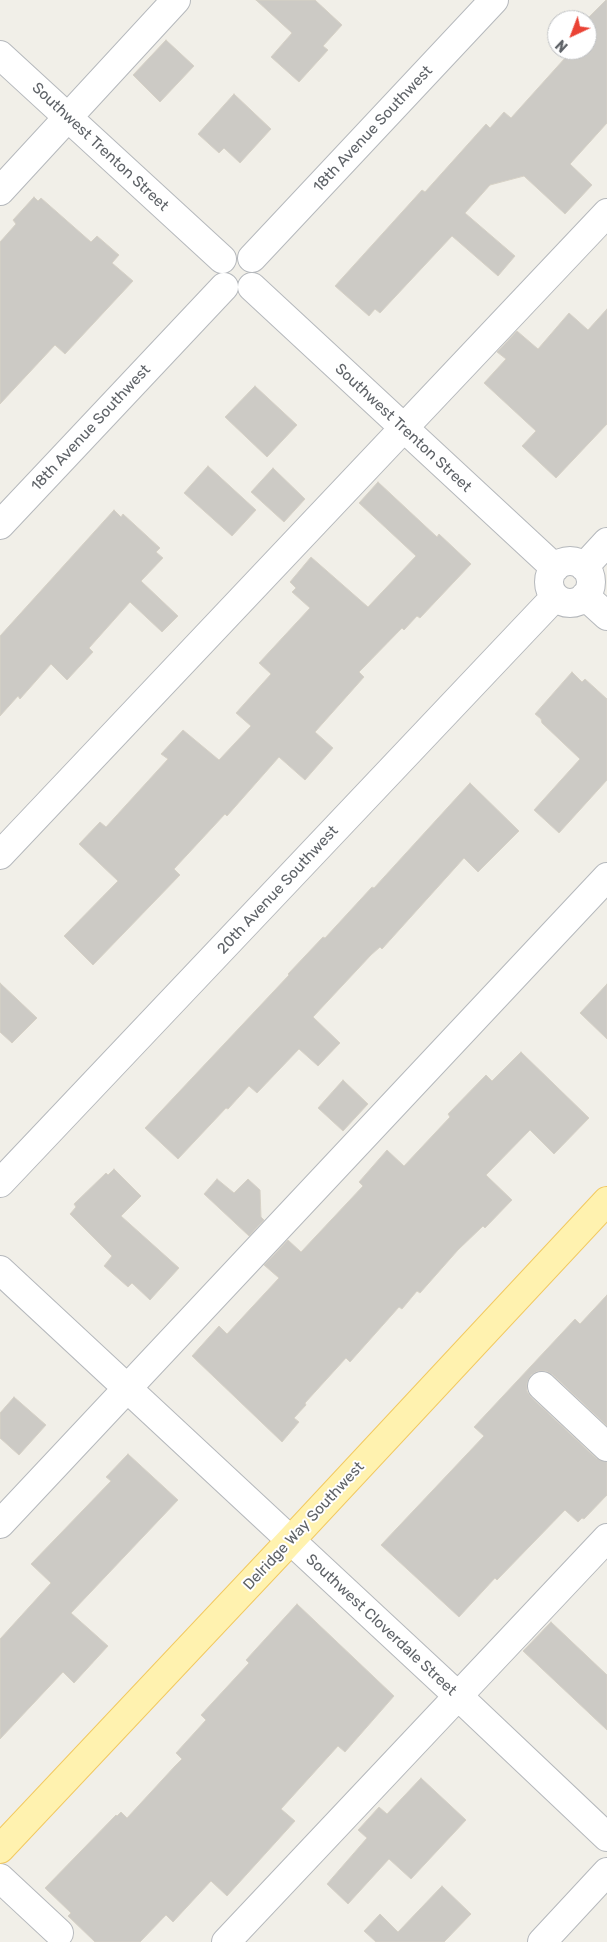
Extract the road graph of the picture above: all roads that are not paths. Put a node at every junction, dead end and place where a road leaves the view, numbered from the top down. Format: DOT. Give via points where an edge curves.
graph roads {
  1 [pos="176,0"];
  2 [pos="494,0"];
  3 [pos="0,55"];
  4 [pos="67,117"];
  5 [pos="0,191"];
  6 [pos="607,213"];
  7 [pos="252,258"];
  8 [pos="222,259"];
  9 [pos="224,287"];
  10 [pos="252,287"];
  11 [pos="403,429"];
  12 [pos="0,526"];
  13 [pos="607,542"];
  14 [pos="584,567"];
  15 [pos="555,568"];
  16 [pos="555,596"];
  17 [pos="585,596"];
  18 [pos="607,616"];
  19 [pos="0,855"];
  20 [pos="607,877"];
  21 [pos="0,1183"];
  22 [pos="607,1201"];
  23 [pos="0,1270"];
  24 [pos="542,1386"];
  25 [pos="127,1389"];
  26 [pos="607,1447"];
  27 [pos="0,1524"];
  28 [pos="607,1538"];
  29 [pos="290,1541"];
  30 [pos="457,1695"];
  31 [pos="607,1838"];
  32 [pos="0,1849"];
  33 [pos="607,1872"];
  34 [pos="0,1878"];
  35 [pos="59,1933"];
  36 [pos="226,1942"];
  37 [pos="542,1942"];
  1 -- 4 [label="street"];
  2 -- 7 [label="street, 18th Avenue Southwest"];
  3 -- 4 [label="street, Southwest Trenton Street"];
  4 -- 5 [label="street"];
  4 -- 8 [label="street, Southwest Trenton Street"];
  6 -- 11 [label="street"];
  7 -- 8 [label="street" via="237,252"];
  7 -- 10 [label="street" via="258,273"];
  8 -- 9 [label="street" via="217,275"];
  9 -- 10 [label="street" via="236,293"];
  9 -- 12 [label="street, 18th Avenue Southwest"];
  10 -- 11 [label="street, Southwest Trenton Street"];
  11 -- 15 [label="street, Southwest Trenton Street"];
  11 -- 19 [label="street"];
  13 -- 14 [label="street"];
  14 -- 15 [label="street" via="569,561"];
  14 -- 17 [label="street" via="591,584"];
  15 -- 16 [label="street" via="550,577"];
  16 -- 17 [label="street" via="572,603"];
  16 -- 21 [label="street, 20th Avenue Southwest"];
  17 -- 18 [label="street"];
  20 -- 25 [label="street"];
  22 -- 29 [label="main road, Delridge Way Southwest"];
  23 -- 25 [label="street, Southwest Cloverdale Street"];
  24 -- 26 [label="street"];
  25 -- 27 [label="street"];
  25 -- 29 [label="street, Southwest Cloverdale Street"];
  28 -- 30 [label="street"];
  29 -- 30 [label="street, Southwest Cloverdale Street"];
  29 -- 32 [label="main road, Delridge Way Southwest"];
  30 -- 31 [label="street, Southwest Cloverdale Street"];
  30 -- 36 [label="street"];
  33 -- 37 [label="street"];
  34 -- 35 [label="street"];
}
